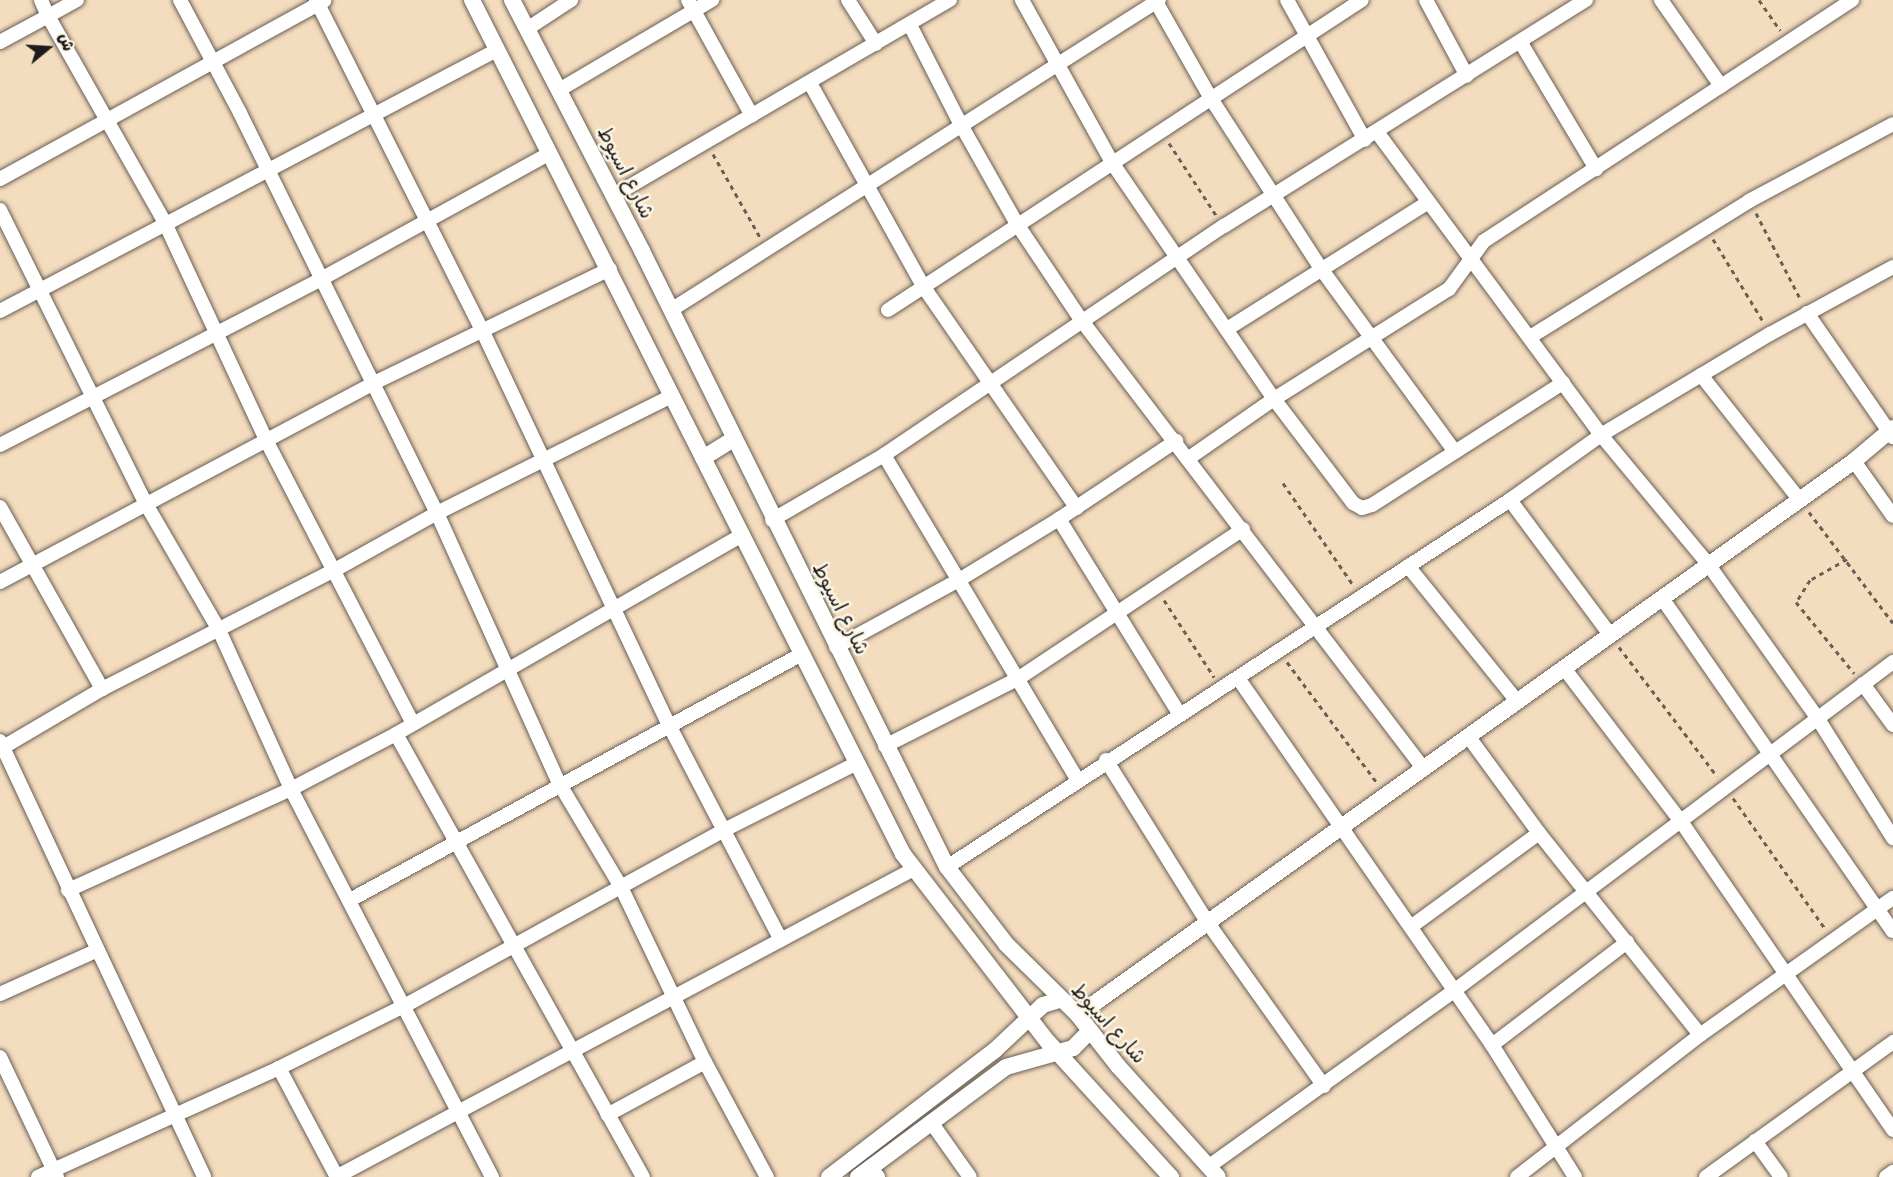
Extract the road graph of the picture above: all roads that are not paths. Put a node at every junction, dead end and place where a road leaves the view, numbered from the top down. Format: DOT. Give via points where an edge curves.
graph roads {
  1 [pos="41,0"];
  2 [pos="77,0"];
  3 [pos="180,0"];
  4 [pos="472,0"];
  5 [pos="512,0"];
  6 [pos="571,0"];
  7 [pos="712,0"];
  8 [pos="848,0"];
  9 [pos="950,0"];
  10 [pos="1022,0"];
  11 [pos="1287,0"];
  12 [pos="1362,0"];
  13 [pos="1426,0"];
  14 [pos="1586,0"];
  15 [pos="1661,0"];
  16 [pos="1852,0"];
  17 [pos="320,1"];
  18 [pos="1157,1"];
  19 [pos="691,5"];
  20 [pos="48,16"];
  21 [pos="910,25"];
  22 [pos="527,29"];
  23 [pos="1305,36"];
  24 [pos="0,42"];
  25 [pos="1521,43"];
  26 [pos="876,44"];
  27 [pos="497,50"];
  28 [pos="214,62"];
  29 [pos="1061,65"];
  30 [pos="1467,76"];
  31 [pos="810,83"];
  32 [pos="1721,86"];
  33 [pos="559,90"];
  34 [pos="1210,97"];
  35 [pos="373,115"];
  36 [pos="753,116"];
  37 [pos="106,119"];
  38 [pos="960,123"];
  39 [pos="1893,124"];
  40 [pos="1371,136"];
  41 [pos="550,153"];
  42 [pos="1113,164"];
  43 [pos="1596,169"];
  44 [pos="268,170"];
  45 [pos="0,179"];
  46 [pos="865,184"];
  47 [pos="1274,194"];
  48 [pos="613,196"];
  49 [pos="1427,203"];
  50 [pos="0,210"];
  51 [pos="426,221"];
  52 [pos="165,223"];
  53 [pos="1017,224"];
  54 [pos="1471,255"];
  55 [pos="1175,259"];
  56 [pos="1893,267"];
  57 [pos="610,269"];
  58 [pos="1322,270"];
  59 [pos="323,278"];
  60 [pos="923,286"];
  61 [pos="39,291"];
  62 [pos="671,310"];
  63 [pos="888,310"];
  64 [pos="0,311"];
  65 [pos="1808,313"];
  66 [pos="1082,321"];
  67 [pos="1227,329"];
  68 [pos="483,332"];
  69 [pos="215,333"];
  70 [pos="1530,337"];
  71 [pos="1371,338"];
  72 [pos="1701,375"];
  73 [pos="374,383"];
  74 [pos="1563,383"];
  75 [pos="990,385"];
  76 [pos="672,396"];
  77 [pos="91,397"];
  78 [pos="1274,399"];
  79 [pos="1892,432"];
  80 [pos="1601,435"];
  81 [pos="734,439"];
  82 [pos="266,440"];
  83 [pos="1176,441"];
  84 [pos="0,445"];
  85 [pos="1455,452"];
  86 [pos="884,455"];
  87 [pos="703,458"];
  88 [pos="1189,458"];
  89 [pos="544,460"];
  90 [pos="1854,461"];
  91 [pos="1799,499"];
  92 [pos="1510,500"];
  93 [pos="146,504"];
  94 [pos="0,507"];
  95 [pos="1077,508"];
  96 [pos="437,513"];
  97 [pos="1893,516"];
  98 [pos="1059,519"];
  99 [pos="772,520"];
  100 [pos="1243,529"];
  101 [pos="742,535"];
  102 [pos="1708,564"];
  103 [pos="33,566"];
  104 [pos="1408,566"];
  105 [pos="333,571"];
  106 [pos="959,580"];
  107 [pos="0,582"];
  108 [pos="1662,598"];
  109 [pos="614,606"];
  110 [pos="1117,614"];
  111 [pos="1316,627"];
  112 [pos="219,630"];
  113 [pos="1611,636"];
  114 [pos="836,646"];
  115 [pos="802,654"];
  116 [pos="1893,662"];
  117 [pos="508,667"];
  118 [pos="1564,668"];
  119 [pos="1019,678"];
  120 [pos="1238,678"];
  121 [pos="1863,684"];
  122 [pos="102,689"];
  123 [pos="1517,701"];
  124 [pos="1180,715"];
  125 [pos="1818,719"];
  126 [pos="413,723"];
  127 [pos="1893,725"];
  128 [pos="670,727"];
  129 [pos="396,734"];
  130 [pos="1468,736"];
  131 [pos="1,746"];
  132 [pos="885,746"];
  133 [pos="1772,754"];
  134 [pos="1106,760"];
  135 [pos="857,763"];
  136 [pos="1423,768"];
  137 [pos="1077,779"];
  138 [pos="559,783"];
  139 [pos="291,789"];
  140 [pos="1680,820"];
  141 [pos="1340,827"];
  142 [pos="722,831"];
  143 [pos="1539,833"];
  144 [pos="1893,838"];
  145 [pos="457,842"];
  146 [pos="947,867"];
  147 [pos="912,870"];
  148 [pos="621,887"];
  149 [pos="68,890"];
  150 [pos="1585,891"];
  151 [pos="1893,898"];
  152 [pos="350,900"];
  153 [pos="1878,909"];
  154 [pos="1208,923"];
  155 [pos="1412,926"];
  156 [pos="1893,931"];
  157 [pos="781,940"];
  158 [pos="1627,942"];
  159 [pos="517,945"];
  160 [pos="98,950"];
  161 [pos="1785,972"];
  162 [pos="1455,990"];
  163 [pos="0,994"];
  164 [pos="674,998"];
  165 [pos="1059,1000"];
  166 [pos="406,1005"];
  167 [pos="1078,1016"];
  168 [pos="1030,1017"];
  169 [pos="1089,1032"];
  170 [pos="1700,1035"];
  171 [pos="1893,1042"];
  172 [pos="1492,1045"];
  173 [pos="572,1050"];
  174 [pos="994,1051"];
  175 [pos="1061,1053"];
  176 [pos="0,1057"];
  177 [pos="705,1062"];
  178 [pos="1006,1067"];
  179 [pos="279,1068"];
  180 [pos="1852,1070"];
  181 [pos="1324,1086"];
  182 [pos="459,1113"];
  183 [pos="174,1114"];
  184 [pos="607,1116"];
  185 [pos="931,1122"];
  186 [pos="1893,1130"];
  187 [pos="1755,1141"];
  188 [pos="1557,1148"];
  189 [pos="1213,1172"];
  190 [pos="1893,1172"];
  191 [pos="56,1173"];
  192 [pos="869,1174"];
  193 [pos="38,1177"];
  194 [pos="204,1177"];
  195 [pos="336,1177"];
  196 [pos="492,1177"];
  197 [pos="643,1177"];
  198 [pos="767,1177"];
  199 [pos="829,1177"];
  200 [pos="970,1177"];
  201 [pos="1171,1177"];
  202 [pos="1517,1177"];
  203 [pos="1575,1177"];
  204 [pos="1706,1177"];
  205 [pos="1781,1177"];
  206 [pos="1886,1177"];
  1 -- 20 [label="street"];
  2 -- 20 [label="street"];
  3 -- 28 [label="street"];
  4 -- 27 [label="street"];
  5 -- 22 [label="street, شارع اسيوط"];
  6 -- 22 [label="street"];
  7 -- 19 [label="street"];
  8 -- 26 [label="street"];
  9 -- 21 [label="street"];
  10 -- 29 [label="street"];
  11 -- 23 [label="street"];
  12 -- 23 [label="street"];
  13 -- 30 [label="street"];
  14 -- 25 [label="street"];
  15 -- 32 [label="street"];
  16 -- 32 [label="street"];
  17 -- 28 [label="street"];
  17 -- 35 [label="street"];
  18 -- 29 [label="street"];
  18 -- 34 [label="street"];
  19 -- 33 [label="street"];
  19 -- 36 [label="street"];
  20 -- 24 [label="street"];
  20 -- 37 [label="street"];
  21 -- 26 [label="street"];
  21 -- 38 [label="street"];
  22 -- 33 [label="street, شارع اسيوط"];
  23 -- 34 [label="street"];
  23 -- 40 [label="street"];
  25 -- 30 [label="street"];
  25 -- 43 [label="street"];
  26 -- 31 [label="street"];
  27 -- 35 [label="street"];
  27 -- 41 [label="street"];
  28 -- 37 [label="street"];
  28 -- 44 [label="street"];
  29 -- 38 [label="street"];
  29 -- 42 [label="street"];
  30 -- 40 [label="street"];
  31 -- 36 [label="street"];
  31 -- 46 [label="street"];
  32 -- 43 [label="street"];
  33 -- 48 [label="street, شارع اسيوط"];
  34 -- 42 [label="street"];
  34 -- 47 [label="street"];
  35 -- 44 [label="street"];
  35 -- 51 [label="street"];
  36 -- 48 [label="street"];
  37 -- 45 [label="street"];
  37 -- 52 [label="street"];
  38 -- 46 [label="street"];
  38 -- 53 [label="street"];
  39 -- 70 [label="street" via="1749,201"];
  40 -- 47 [label="street"];
  40 -- 49 [label="street"];
  41 -- 51 [label="street"];
  41 -- 57 [label="street"];
  42 -- 53 [label="street"];
  42 -- 55 [label="street"];
  43 -- 54 [label="street" via="1484,241"];
  44 -- 52 [label="street"];
  44 -- 59 [label="street"];
  46 -- 60 [label="street"];
  46 -- 62 [label="street"];
  47 -- 55 [label="street"];
  47 -- 58 [label="street"];
  48 -- 62 [label="street, شارع اسيوط"];
  49 -- 54 [label="street"];
  49 -- 58 [label="street"];
  50 -- 61 [label="street"];
  51 -- 59 [label="street"];
  51 -- 68 [label="street"];
  52 -- 61 [label="street"];
  52 -- 69 [label="street"];
  53 -- 60 [label="street"];
  53 -- 66 [label="street"];
  54 -- 70 [label="street"];
  54 -- 71 [label="street" via="1449,289"];
  55 -- 66 [label="street"];
  55 -- 67 [label="street"];
  56 -- 65 [label="street"];
  57 -- 68 [label="street"];
  57 -- 76 [label="street"];
  58 -- 67 [label="street"];
  58 -- 71 [label="street"];
  59 -- 69 [label="street"];
  59 -- 73 [label="street"];
  60 -- 63 [label="street"];
  60 -- 75 [label="street"];
  61 -- 64 [label="street"];
  61 -- 77 [label="street"];
  62 -- 81 [label="street, شارع اسيوط"];
  65 -- 72 [label="street"];
  65 -- 79 [label="street"];
  66 -- 75 [label="street"];
  66 -- 83 [label="street"];
  67 -- 78 [label="street"];
  68 -- 73 [label="street"];
  68 -- 89 [label="street"];
  69 -- 77 [label="street"];
  69 -- 82 [label="street"];
  70 -- 74 [label="street"];
  71 -- 78 [label="street"];
  71 -- 85 [label="street"];
  72 -- 80 [label="street"];
  72 -- 91 [label="street"];
  73 -- 82 [label="street"];
  73 -- 96 [label="street"];
  74 -- 80 [label="street"];
  74 -- 85 [label="street"];
  75 -- 86 [label="street"];
  75 -- 95 [label="street"];
  76 -- 87 [label="street"];
  76 -- 89 [label="street"];
  77 -- 84 [label="street"];
  77 -- 93 [label="street"];
  78 -- 85 [label="street" via="1353,502 1362,508"];
  78 -- 88 [label="street"];
  79 -- 90 [label="street"];
  80 -- 92 [label="street"];
  80 -- 102 [label="street"];
  81 -- 87 [label="street"];
  81 -- 99 [label="street, شارع اسيوط"];
  82 -- 93 [label="street"];
  82 -- 105 [label="street"];
  83 -- 88 [label="street"];
  83 -- 95 [label="street"];
  86 -- 99 [label="street"];
  86 -- 106 [label="street"];
  87 -- 101 [label="street"];
  88 -- 100 [label="street"];
  89 -- 96 [label="street"];
  89 -- 109 [label="street"];
  90 -- 91 [label="street"];
  90 -- 97 [label="street"];
  91 -- 102 [label="street"];
  92 -- 104 [label="street"];
  92 -- 113 [label="street"];
  93 -- 103 [label="street"];
  93 -- 112 [label="street"];
  94 -- 103 [label="street"];
  95 -- 98 [label="street"];
  96 -- 105 [label="street"];
  96 -- 117 [label="street"];
  98 -- 106 [label="street"];
  98 -- 110 [label="street"];
  99 -- 114 [label="street, شارع اسيوط"];
  100 -- 110 [label="street"];
  100 -- 111 [label="street"];
  101 -- 109 [label="street"];
  101 -- 115 [label="street"];
  102 -- 108 [label="street"];
  102 -- 125 [label="street"];
  103 -- 107 [label="street"];
  103 -- 122 [label="street"];
  104 -- 111 [label="street"];
  104 -- 123 [label="street"];
  105 -- 112 [label="street"];
  105 -- 126 [label="street"];
  106 -- 114 [label="street"];
  106 -- 119 [label="street"];
  108 -- 113 [label="street"];
  108 -- 133 [label="street"];
  109 -- 117 [label="street"];
  109 -- 128 [label="street"];
  110 -- 119 [label="street"];
  110 -- 124 [label="street"];
  111 -- 120 [label="street"];
  111 -- 136 [label="street"];
  112 -- 122 [label="street"];
  112 -- 139 [label="street"];
  113 -- 118 [label="street"];
  114 -- 132 [label="street, شارع اسيوط"];
  115 -- 128 [label="street"];
  115 -- 135 [label="street"];
  116 -- 121 [label="street"];
  117 -- 126 [label="street"];
  117 -- 138 [label="street"];
  118 -- 123 [label="street"];
  118 -- 140 [label="street"];
  119 -- 132 [label="street"];
  119 -- 137 [label="street"];
  120 -- 124 [label="street"];
  120 -- 141 [label="street"];
  121 -- 125 [label="street"];
  121 -- 127 [label="street"];
  122 -- 131 [label="street"];
  123 -- 130 [label="street"];
  124 -- 134 [label="street"];
  125 -- 133 [label="street"];
  125 -- 144 [label="street"];
  126 -- 129 [label="street"];
  128 -- 138 [label="street"];
  128 -- 142 [label="street"];
  129 -- 139 [label="street"];
  129 -- 145 [label="street"];
  130 -- 136 [label="street"];
  130 -- 143 [label="street"];
  131 -- 149 [label="street"];
  132 -- 146 [label="street, شارع اسيوط"];
  133 -- 140 [label="street"];
  133 -- 153 [label="street"];
  134 -- 137 [label="street"];
  134 -- 154 [label="street"];
  135 -- 142 [label="street"];
  135 -- 147 [label="street"];
  136 -- 141 [label="street"];
  137 -- 146 [label="street"];
  138 -- 145 [label="street"];
  138 -- 148 [label="street"];
  139 -- 149 [label="street"];
  139 -- 152 [label="street"];
  140 -- 150 [label="street"];
  140 -- 161 [label="street"];
  141 -- 154 [label="street"];
  141 -- 155 [label="street"];
  142 -- 148 [label="street"];
  142 -- 157 [label="street"];
  143 -- 150 [label="street"];
  143 -- 155 [label="street"];
  145 -- 152 [label="street"];
  145 -- 159 [label="street"];
  146 -- 165 [label="street, شارع اسيوط" via="1006,944"];
  147 -- 157 [label="street"];
  147 -- 168 [label="street"];
  148 -- 159 [label="street"];
  148 -- 164 [label="street"];
  149 -- 160 [label="street"];
  150 -- 158 [label="street"];
  150 -- 162 [label="street"];
  151 -- 153 [label="street"];
  152 -- 166 [label="street"];
  153 -- 156 [label="street"];
  153 -- 161 [label="street"];
  154 -- 167 [label="street"];
  154 -- 181 [label="street"];
  155 -- 162 [label="street"];
  157 -- 164 [label="street"];
  158 -- 170 [label="street"];
  158 -- 172 [label="street"];
  159 -- 166 [label="street"];
  159 -- 173 [label="street"];
  160 -- 163 [label="street"];
  160 -- 183 [label="street"];
  161 -- 170 [label="street"];
  161 -- 180 [label="street"];
  162 -- 172 [label="street"];
  162 -- 181 [label="street"];
  164 -- 173 [label="street"];
  164 -- 177 [label="street"];
  165 -- 167 [label="street, شارع اسيوط"];
  165 -- 168 [label="street" via="1043,1005"];
  166 -- 179 [label="street"];
  166 -- 182 [label="street"];
  167 -- 169 [label="street, شارع اسيوط"];
  168 -- 174 [label="street"];
  168 -- 175 [label="street"];
  169 -- 175 [label="street" via="1083,1042"];
  169 -- 189 [label="street, شارع اسيوط"];
  170 -- 188 [label="street"];
  171 -- 180 [label="street"];
  172 -- 188 [label="street"];
  173 -- 182 [label="street"];
  173 -- 184 [label="street"];
  174 -- 178 [label="street"];
  174 -- 199 [label="street"];
  175 -- 178 [label="street"];
  175 -- 201 [label="street"];
  176 -- 191 [label="street"];
  177 -- 184 [label="street"];
  177 -- 198 [label="street"];
  178 -- 185 [label="street"];
  179 -- 183 [label="street"];
  179 -- 195 [label="street"];
  180 -- 186 [label="street"];
  180 -- 187 [label="street"];
  181 -- 189 [label="street"];
  182 -- 195 [label="street"];
  182 -- 196 [label="street"];
  183 -- 191 [label="street"];
  183 -- 194 [label="street"];
  184 -- 197 [label="street"];
  185 -- 192 [label="street"];
  185 -- 200 [label="street"];
  187 -- 204 [label="street"];
  187 -- 205 [label="street"];
  188 -- 202 [label="street"];
  188 -- 203 [label="street"];
  190 -- 206 [label="street"];
  191 -- 193 [label="street"];
}
